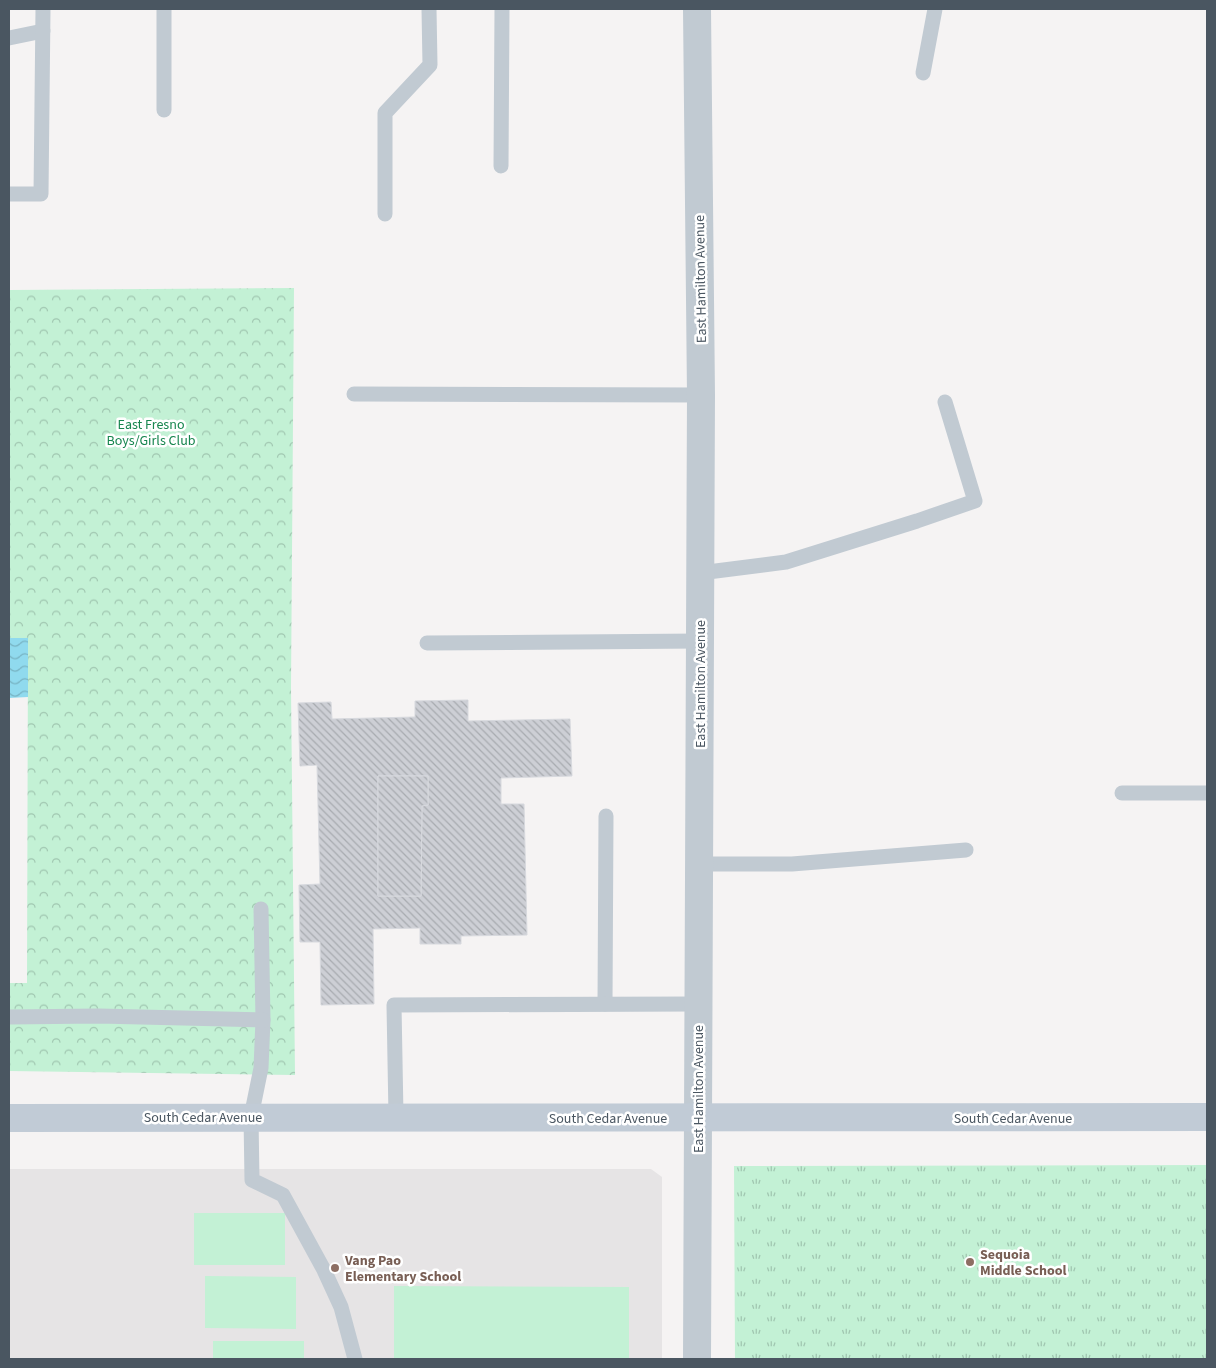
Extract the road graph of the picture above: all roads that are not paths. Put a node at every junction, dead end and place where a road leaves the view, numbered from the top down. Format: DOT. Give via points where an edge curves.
graph roads {
  1 [pos="43,9"];
  2 [pos="164,9"];
  3 [pos="429,9"];
  4 [pos="502,9"];
  5 [pos="697,9"];
  6 [pos="935,9"];
  7 [pos="42,31"];
  8 [pos="9,38"];
  9 [pos="923,73"];
  10 [pos="164,110"];
  11 [pos="501,166"];
  12 [pos="9,194"];
  13 [pos="385,214"];
  14 [pos="354,394"];
  15 [pos="701,395"];
  16 [pos="945,402"];
  17 [pos="700,573"];
  18 [pos="700,641"];
  19 [pos="427,643"];
  20 [pos="1122,793"];
  21 [pos="1207,793"];
  22 [pos="606,816"];
  23 [pos="966,850"];
  24 [pos="699,864"];
  25 [pos="261,909"];
  26 [pos="605,1004"];
  27 [pos="698,1004"];
  28 [pos="9,1018"];
  29 [pos="263,1020"];
  30 [pos="396,1116"];
  31 [pos="251,1117"];
  32 [pos="1207,1117"];
  33 [pos="9,1118"];
  34 [pos="698,1118"];
  35 [pos="355,1359"];
  36 [pos="697,1359"];
  1 -- 7 [label="lane"];
  2 -- 10 [label="lane"];
  3 -- 13 [label="lane" via="430,65 385,113"];
  4 -- 11 [label="lane"];
  5 -- 15 [label="street, East Hamilton Avenue"];
  6 -- 9 [label="lane"];
  7 -- 8 [label="lane"];
  7 -- 12 [label="lane" via="41,194"];
  14 -- 15 [label="lane"];
  15 -- 17 [label="street, East Hamilton Avenue"];
  16 -- 17 [label="lane" via="975,501 786,562"];
  17 -- 18 [label="street, East Hamilton Avenue"];
  18 -- 19 [label="lane"];
  18 -- 24 [label="street, East Hamilton Avenue"];
  20 -- 21 [label="lane"];
  22 -- 26 [label="lane"];
  23 -- 24 [label="lane" via="792,864"];
  24 -- 27 [label="street, East Hamilton Avenue"];
  25 -- 29 [label="lane"];
  26 -- 27 [label="lane"];
  26 -- 30 [label="lane" via="394,1005"];
  27 -- 34 [label="street, East Hamilton Avenue"];
  28 -- 29 [label="lane" via="99,1016"];
  29 -- 31 [label="lane" via="261,1068"];
  30 -- 31 [label="main road, South Cedar Avenue"];
  30 -- 34 [label="main road, South Cedar Avenue"];
  31 -- 33 [label="main road, South Cedar Avenue"];
  31 -- 35 [label="lane" via="252,1180 283,1194 341,1307"];
  32 -- 34 [label="main road, South Cedar Avenue"];
  34 -- 36 [label="street, East Hamilton Avenue"];
}
